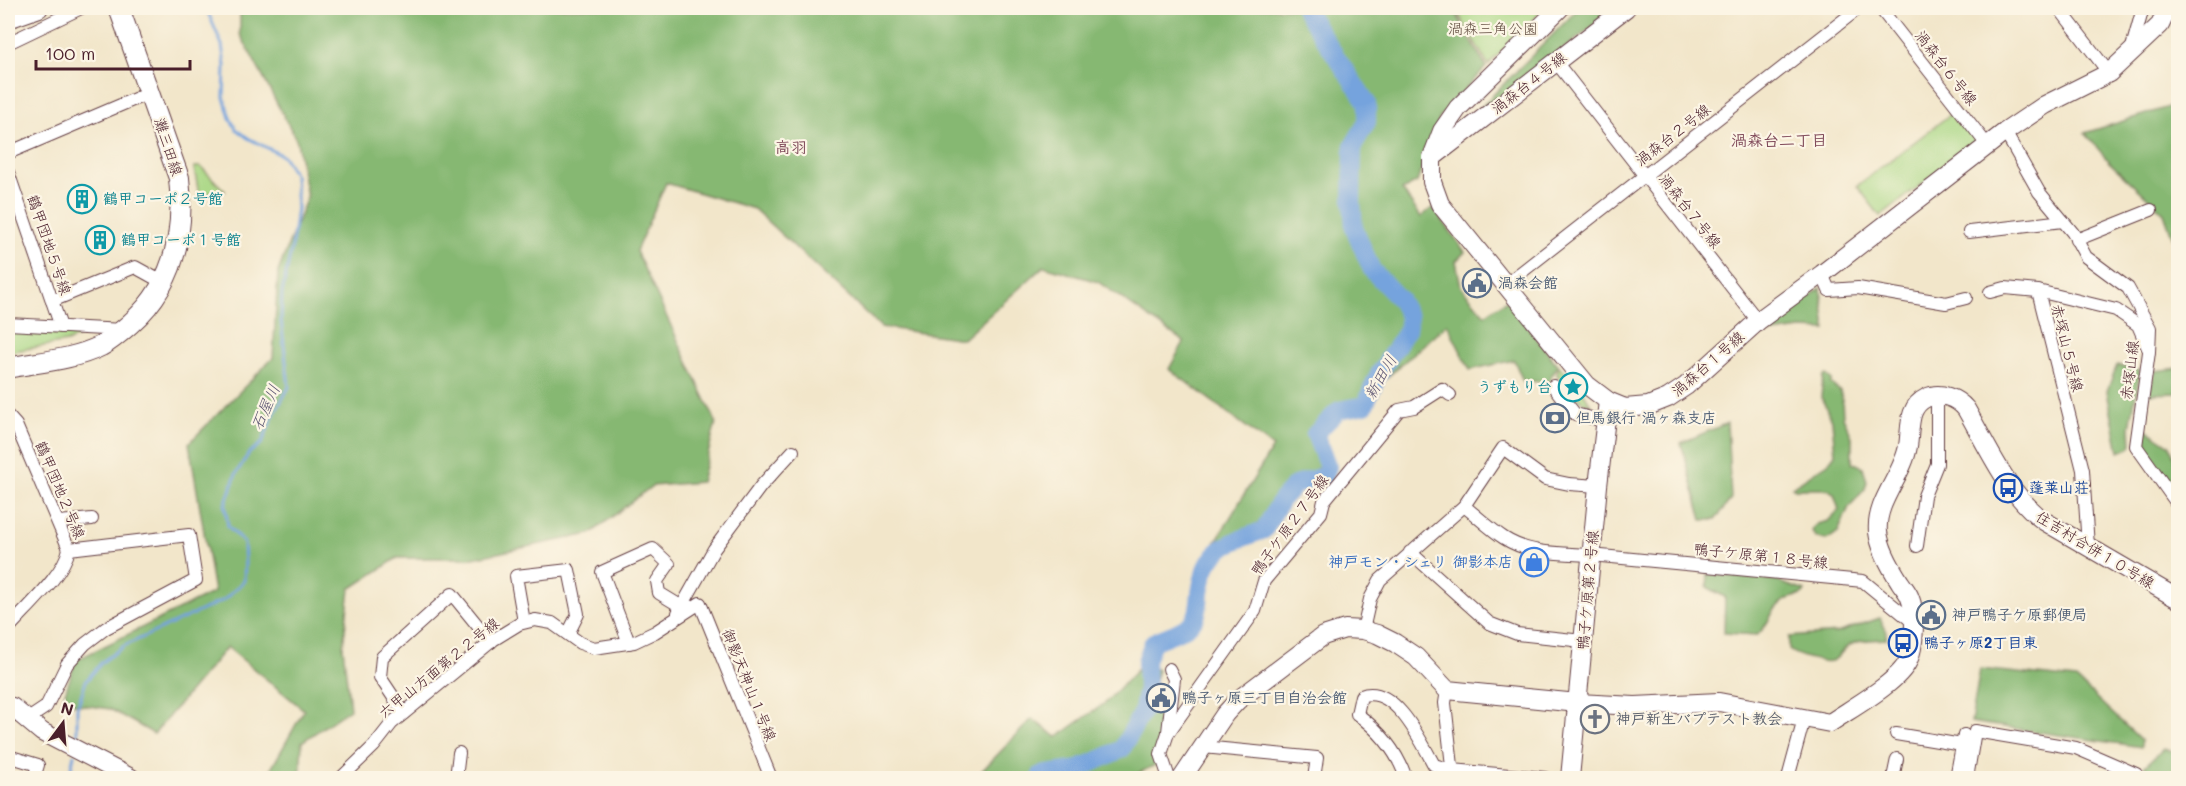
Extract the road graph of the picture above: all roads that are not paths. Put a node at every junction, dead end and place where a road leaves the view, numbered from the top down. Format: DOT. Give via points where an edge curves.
graph roads {
  1 [pos="39,8"];
  2 [pos="81,8"];
  3 [pos="119,8"];
  4 [pos="1560,8"];
  5 [pos="1626,8"];
  6 [pos="1859,8"];
  7 [pos="1880,8"];
  8 [pos="2059,8"];
  9 [pos="2143,8"];
  10 [pos="2168,8"];
  11 [pos="8,19"];
  12 [pos="8,43"];
  13 [pos="2130,55"];
  14 [pos="1556,62"];
  15 [pos="2109,73"];
  16 [pos="149,93"];
  17 [pos="2005,132"];
  18 [pos="1988,147"];
  19 [pos="8,153"];
  20 [pos="1432,157"];
  21 [pos="8,172"];
  22 [pos="1644,177"];
  23 [pos="2151,210"];
  24 [pos="2063,221"];
  25 [pos="1969,232"];
  26 [pos="2076,240"];
  27 [pos="1822,274"];
  28 [pos="164,283"];
  29 [pos="1505,285"];
  30 [pos="2038,291"];
  31 [pos="1990,292"];
  32 [pos="1966,298"];
  33 [pos="52,301"];
  34 [pos="1758,321"];
  35 [pos="8,324"];
  36 [pos="61,327"];
  37 [pos="123,330"];
  38 [pos="2149,352"];
  39 [pos="8,368"];
  40 [pos="1553,386"];
  41 [pos="1450,395"];
  42 [pos="1937,396"];
  43 [pos="1608,401"];
  44 [pos="8,416"];
  45 [pos="1604,422"];
  46 [pos="794,452"];
  47 [pos="1598,486"];
  48 [pos="2178,505"];
  49 [pos="1464,506"];
  50 [pos="92,519"];
  51 [pos="58,522"];
  52 [pos="1917,546"];
  53 [pos="2088,547"];
  54 [pos="69,549"];
  55 [pos="1410,552"];
  56 [pos="1591,555"];
  57 [pos="2178,599"];
  58 [pos="700,603"];
  59 [pos="682,607"];
  60 [pos="675,619"];
  61 [pos="524,622"];
  62 [pos="1913,622"];
  63 [pos="8,629"];
  64 [pos="1363,630"];
  65 [pos="568,634"];
  66 [pos="1583,641"];
  67 [pos="491,642"];
  68 [pos="630,643"];
  69 [pos="1170,669"];
  70 [pos="1447,690"];
  71 [pos="1578,703"];
  72 [pos="8,706"];
  73 [pos="404,713"];
  74 [pos="1804,719"];
  75 [pos="31,722"];
  76 [pos="1168,734"];
  77 [pos="1896,734"];
  78 [pos="1203,747"];
  79 [pos="459,753"];
  80 [pos="8,756"];
  81 [pos="1897,759"];
  82 [pos="1453,774"];
  83 [pos="34,778"];
  84 [pos="130,778"];
  85 [pos="341,778"];
  86 [pos="456,778"];
  87 [pos="771,778"];
  88 [pos="1170,778"];
  89 [pos="1182,778"];
  90 [pos="1314,778"];
  91 [pos="1406,778"];
  92 [pos="1545,778"];
  93 [pos="1570,778"];
  94 [pos="1788,778"];
  95 [pos="1893,778"];
  96 [pos="1956,778"];
  97 [pos="1967,778"];
  98 [pos="2135,778"];
  1 -- 11 [label="street"];
  2 -- 12 [label="street"];
  3 -- 16 [label="main road, 灘三田線"];
  4 -- 20 [label="street, 渦森台１号線" via="1458,108 1442,130"];
  5 -- 14 [label="street, 渦森台４号線"];
  6 -- 22 [label="street, 渦森台２号線"];
  7 -- 18 [label="street, 渦森台６号線"];
  8 -- 15 [label="street"];
  9 -- 13 [label="street"];
  10 -- 13 [label="street, 渦森台１号線" via="2160,25"];
  13 -- 15 [label="street, 渦森台１号線"];
  14 -- 20 [label="street, 渦森台４号線"];
  14 -- 22 [label="street, 渦森台７号線"];
  15 -- 17 [label="street, 渦森台１号線" via="2044,105"];
  16 -- 19 [label="street"];
  16 -- 28 [label="main road, 灘三田線" via="179,178 182,207 177,248"];
  17 -- 18 [label="street, 渦森台１号線"];
  17 -- 24 [label="street, 赤塚山線" via="2039,192"];
  18 -- 27 [label="street, 渦森台１号線"];
  20 -- 29 [label="street, 渦森台１号線" via="1432,182 1440,204"];
  21 -- 33 [label="street, 鶴甲団地５号線"];
  22 -- 29 [label="street, 渦森台２号線"];
  22 -- 34 [label="street, 渦森台７号線"];
  23 -- 26 [label="street"];
  24 -- 25 [label="street"];
  24 -- 26 [label="street, 赤塚山線"];
  26 -- 38 [label="street, 赤塚山線" via="2086,257 2128,288 2150,328"];
  27 -- 32 [label="street" via="1829,290 1858,288 1946,303"];
  27 -- 34 [label="street, 渦森台１号線"];
  28 -- 33 [label="street" via="135,267"];
  28 -- 37 [label="main road, 灘三田線" via="145,311"];
  29 -- 43 [label="street, 渦森台１号線" via="1587,385"];
  30 -- 31 [label="street" via="2005,288"];
  30 -- 38 [label="street, 赤塚山５号線" via="2116,310 2138,325"];
  30 -- 53 [label="street, 赤塚山５号線" via="2083,471"];
  33 -- 36 [label="street, 鶴甲団地５号線"];
  34 -- 43 [label="street, 渦森台１号線" via="1668,398 1648,406 1624,408"];
  35 -- 36 [label="street"];
  36 -- 37 [label="street"];
  37 -- 39 [label="main road, 灘三田線" via="102,345 74,356"];
  38 -- 48 [label="street, 赤塚山線" via="2136,446"];
  40 -- 45 [label="street" via="1575,414"];
  41 -- 76 [label="street, 鴨子ケ原２７号線" via="1442,388 1414,407 1400,410 1392,419 1264,582 1255,611"];
  42 -- 52 [label="street" via="1937,464 1924,496"];
  42 -- 53 [label="street, 住吉村合併１０号線" via="1958,400 1966,409 2027,509"];
  42 -- 62 [label="street" via="1927,397 1915,406 1904,460 1885,499 1878,533 1889,565 1910,597"];
  43 -- 45 [label="street, 鴨子ケ原第２号線"];
  44 -- 51 [label="street, 鶴甲団地２号線" via="16,425"];
  45 -- 47 [label="street, 鴨子ケ原第２号線"];
  46 -- 59 [label="street" via="761,486 714,549"];
  47 -- 49 [label="street" via="1545,478 1503,448"];
  47 -- 56 [label="street, 鴨子ケ原第２号線"];
  49 -- 55 [label="street"];
  49 -- 56 [label="street, 鴨子ケ原第１８号線" via="1505,539 1528,549"];
  50 -- 51 [label="street"];
  51 -- 54 [label="street, 鶴甲団地２号線"];
  53 -- 57 [label="street, 住吉村合併１０号線"];
  54 -- 63 [label="street, 鶴甲団地２号線" via="67,562"];
  54 -- 75 [label="street" via="189,535 196,580 106,628 85,644 67,664 46,707"];
  55 -- 64 [label="street" via="1380,580 1370,599"];
  55 -- 66 [label="street" via="1489,623 1517,634"];
  56 -- 62 [label="street, 鴨子ケ原第１８号線" via="1863,581"];
  56 -- 66 [label="street, 鴨子ケ原第２号線"];
  58 -- 60 [label="street, 六甲山方面第２２号線"];
  58 -- 87 [label="street, 御影天神山１号線"];
  59 -- 60 [label="street"];
  59 -- 68 [label="street" via="659,593 657,581 669,564 653,549 602,572"];
  60 -- 68 [label="street, 六甲山方面第２２号線"];
  61 -- 65 [label="street, 六甲山方面第２２号線" via="552,623"];
  61 -- 65 [label="street" via="516,576 569,570 578,614"];
  61 -- 67 [label="street, 六甲山方面第２２号線"];
  62 -- 74 [label="street" via="1909,660 1894,679 1830,723"];
  64 -- 70 [label="street" via="1409,653"];
  64 -- 78 [label="street" via="1345,629 1323,636 1238,700"];
  65 -- 68 [label="street, 六甲山方面第２２号線" via="594,648"];
  66 -- 71 [label="street, 鴨子ケ原第２号線"];
  67 -- 73 [label="street, 六甲山方面第２２号線"];
  67 -- 73 [label="street" via="452,594 382,657 380,677"];
  69 -- 76 [label="street" via="1173,679"];
  70 -- 71 [label="street"];
  70 -- 82 [label="street"];
  71 -- 74 [label="street" via="1635,706 1719,702"];
  71 -- 93 [label="street, 鴨子ケ原第２号線"];
  72 -- 75 [label="street"];
  73 -- 85 [label="street, 六甲山方面第２２号線"];
  74 -- 94 [label="street"];
  75 -- 84 [label="street" via="42,732"];
  76 -- 88 [label="street, 鴨子ケ原２７号線" via="1161,754"];
  77 -- 96 [label="street" via="1963,740"];
  78 -- 89 [label="street"];
  78 -- 90 [label="street" via="1317,758"];
  79 -- 86 [label="street"];
  80 -- 83 [label="street" via="38,765"];
  81 -- 95 [label="street"];
  82 -- 91 [label="street" via="1434,765 1401,710 1383,696 1361,696 1358,714 1376,728 1397,756"];
  82 -- 92 [label="street"];
  97 -- 98 [label="street" via="1975,730 2076,748 2136,774"];
}
